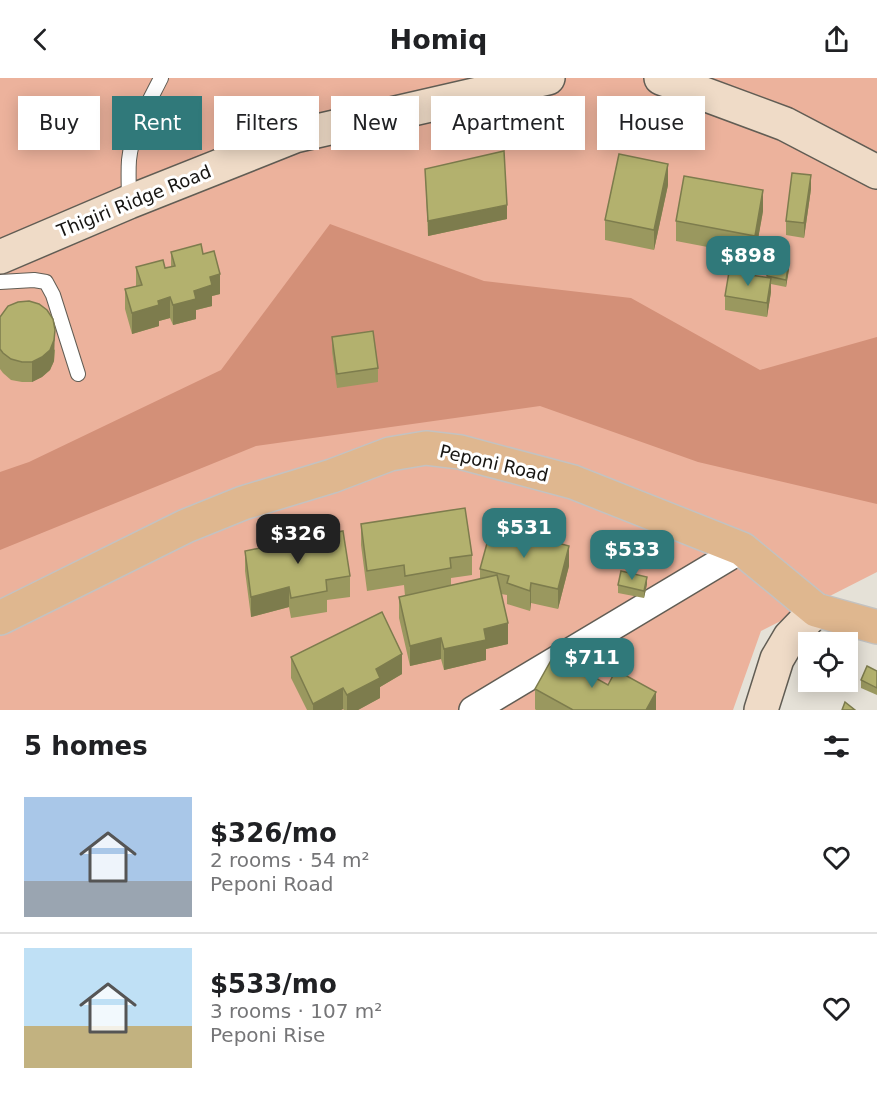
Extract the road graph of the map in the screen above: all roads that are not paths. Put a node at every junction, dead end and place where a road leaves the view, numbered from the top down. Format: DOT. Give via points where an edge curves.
graph roads {
  1 [pos="161,78"];
  2 [pos="548,78"];
  3 [pos="661,78"];
  4 [pos="877,172"];
  5 [pos="129,202"];
  6 [pos="0,257"];
  7 [pos="0,282"];
  8 [pos="78,374"];
  9 [pos="742,549"];
  10 [pos="816,609"];
  11 [pos="0,618"];
  12 [pos="877,627"];
  13 [pos="473,710"];
  14 [pos="761,710"];
  1 -- 5 [label="lane" via="134,137 129,159"];
  2 -- 5 [label="street, Thigiri Ridge Road" via="295,136"];
  3 -- 4 [label="street" via="785,124"];
  5 -- 6 [label="street, Thigiri Ridge Road"];
  7 -- 8 [label="lane" via="46,282"];
  9 -- 10 [label="main road, Peponi Road"];
  9 -- 11 [label="main road, Peponi Road" via="573,482 460,452 426,448 390,454 186,525"];
  9 -- 13 [label="street"];
  10 -- 12 [label="main road, Peponi Road"];
  10 -- 14 [label="street" via="790,637 777,659"];
}
